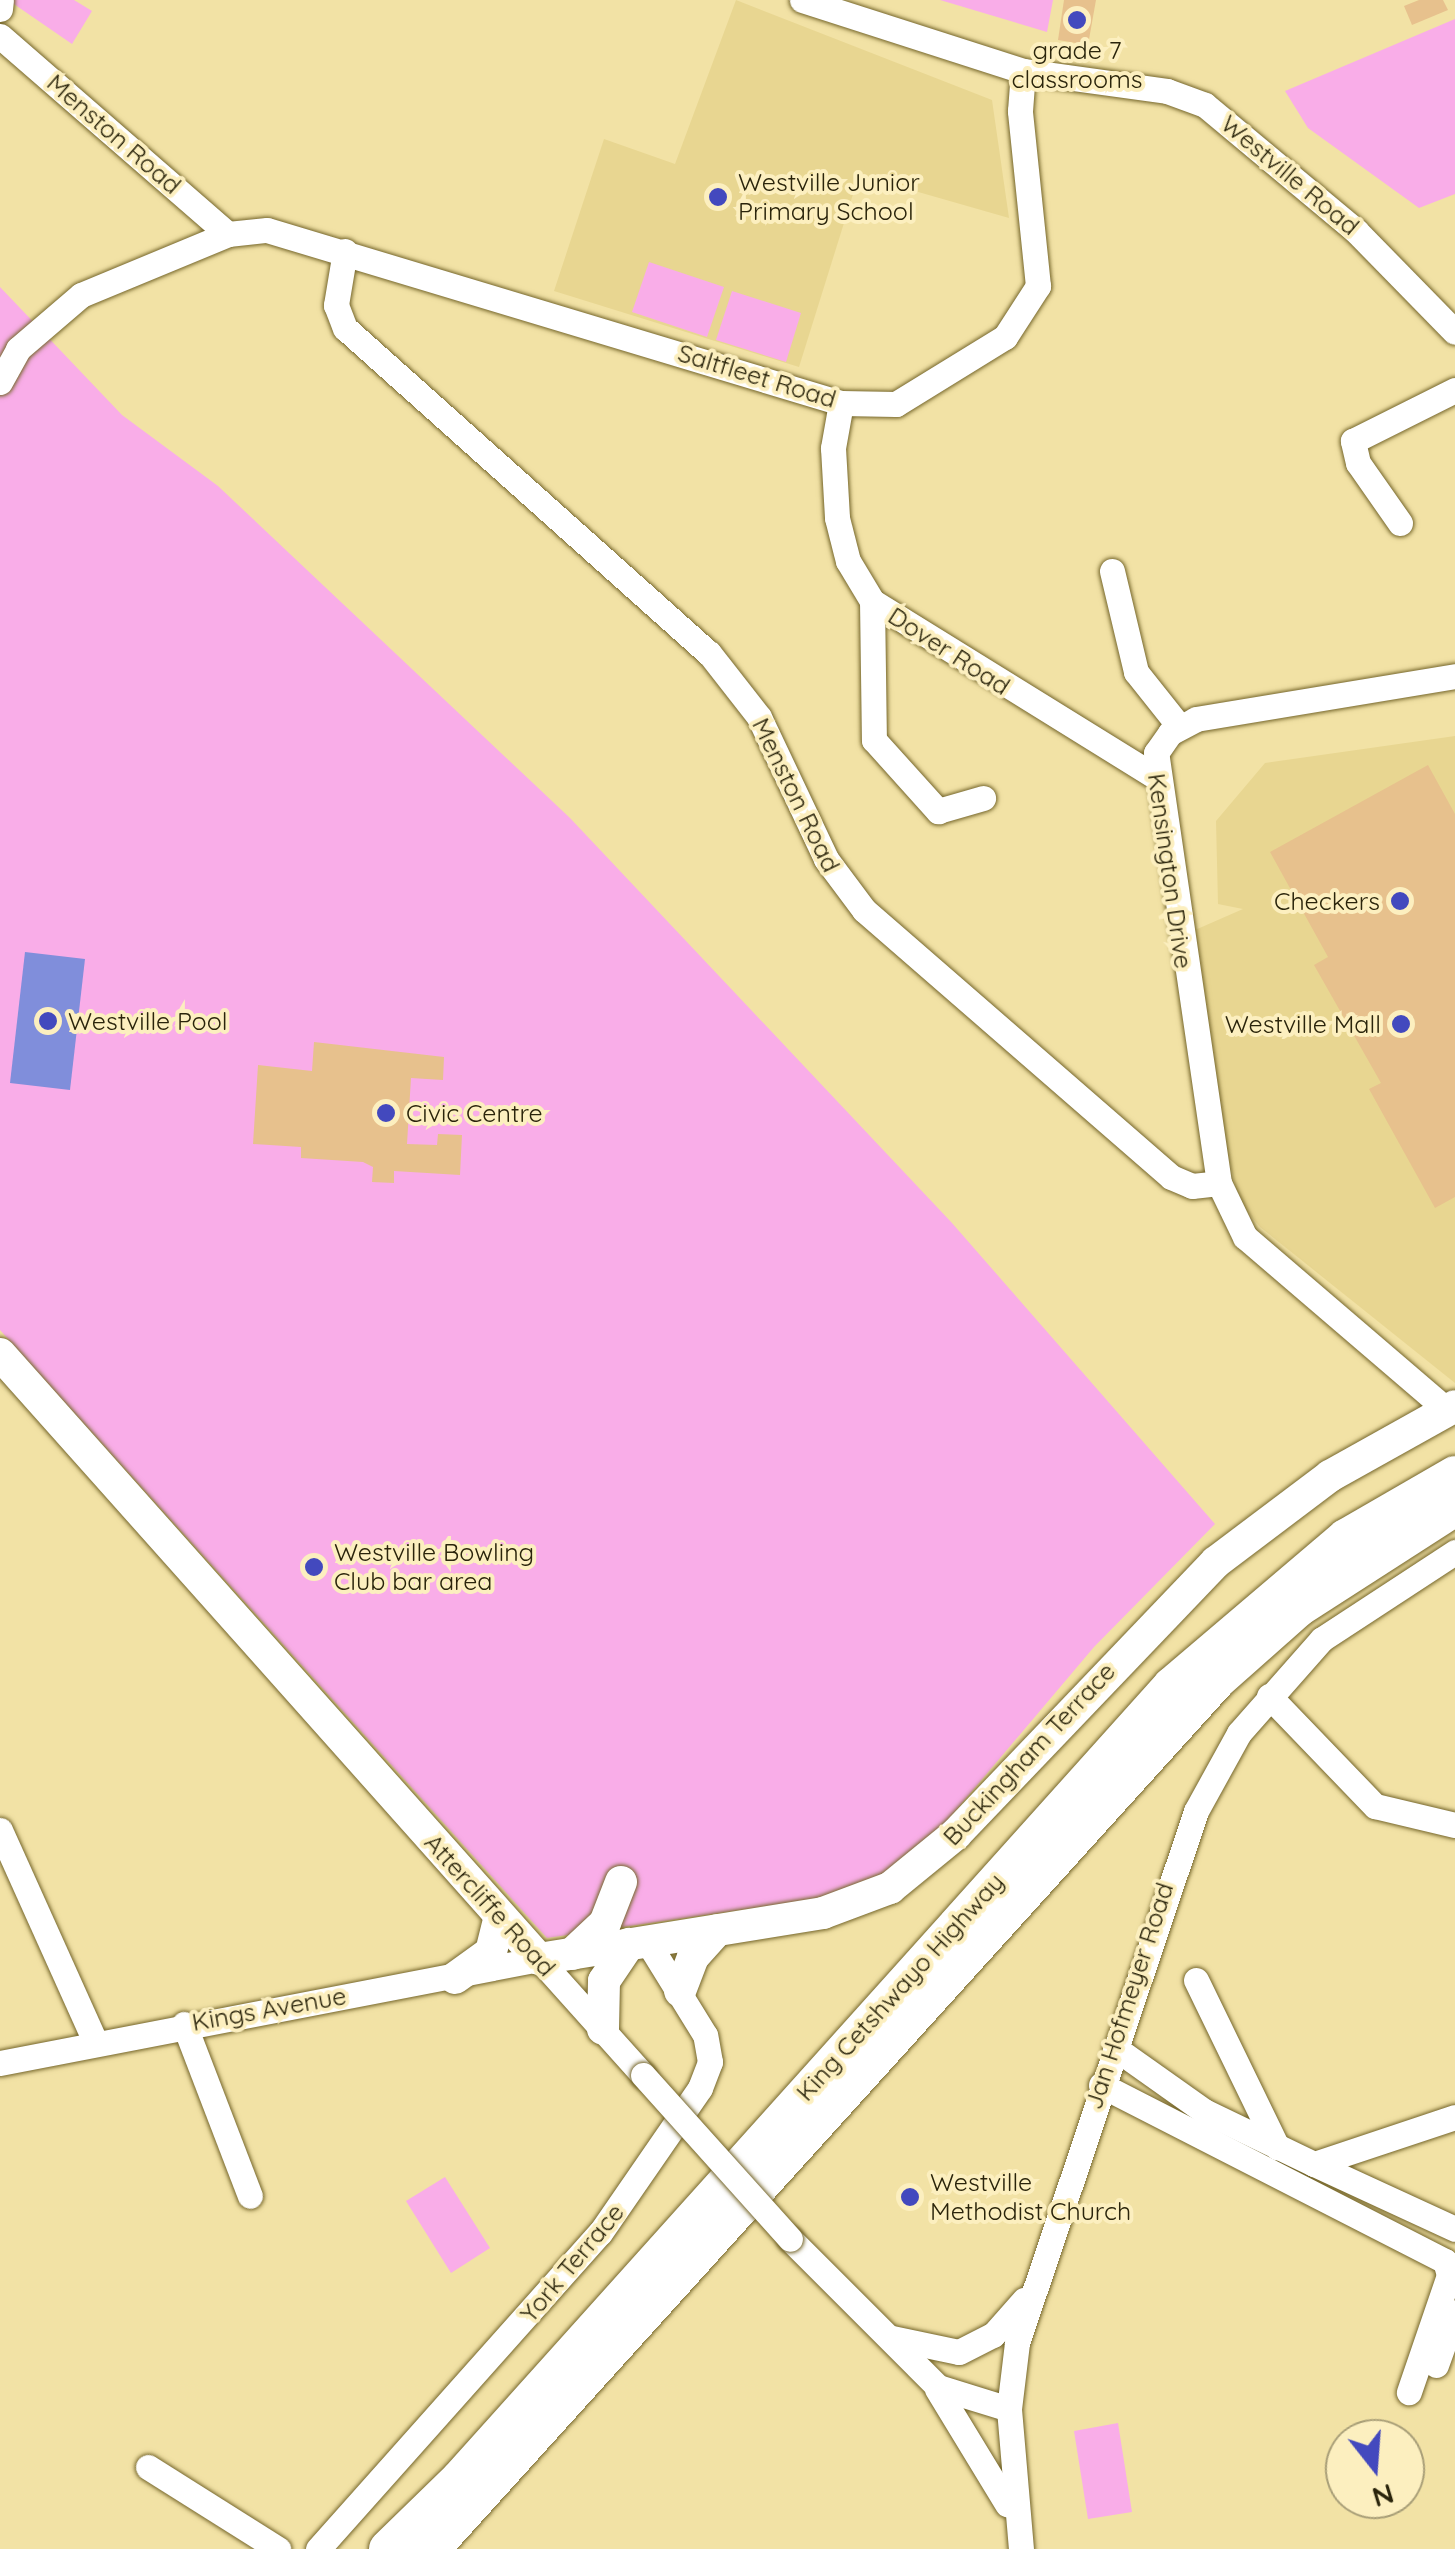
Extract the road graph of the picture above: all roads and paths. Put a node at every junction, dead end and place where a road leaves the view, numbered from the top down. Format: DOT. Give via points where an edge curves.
graph roads {
  1 [pos="1,0"];
  2 [pos="802,0"];
  3 [pos="0,9"];
  4 [pos="0,36"];
  5 [pos="1023,71"];
  6 [pos="228,234"];
  7 [pos="344,251"];
  8 [pos="1454,330"];
  9 [pos="0,382"];
  10 [pos="1455,390"];
  11 [pos="841,403"];
  12 [pos="1400,523"];
  13 [pos="1112,571"];
  14 [pos="872,601"];
  15 [pos="1455,676"];
  16 [pos="1179,726"];
  17 [pos="1154,776"];
  18 [pos="983,798"];
  19 [pos="1218,1183"];
  20 [pos="1,1357"];
  21 [pos="1451,1407"];
  22 [pos="1455,1475"];
  23 [pos="1455,1507"];
  24 [pos="1455,1518"];
  25 [pos="1377,1551"];
  26 [pos="1455,1552"];
  27 [pos="1269,1696"];
  28 [pos="1455,1825"];
  29 [pos="0,1830"];
  30 [pos="621,1882"];
  31 [pos="500,1916"];
  32 [pos="717,1930"];
  33 [pos="638,1943"];
  34 [pos="572,1954"];
  35 [pos="539,1959"];
  36 [pos="455,1978"];
  37 [pos="1196,1980"];
  38 [pos="680,1991"];
  39 [pos="184,2024"];
  40 [pos="603,2029"];
  41 [pos="95,2041"];
  42 [pos="1115,2048"];
  43 [pos="0,2062"];
  44 [pos="1101,2086"];
  45 [pos="1455,2117"];
  46 [pos="1277,2147"];
  47 [pos="1314,2164"];
  48 [pos="250,2196"];
  49 [pos="1455,2230"];
  50 [pos="1031,2291"];
  51 [pos="1455,2312"];
  52 [pos="882,2334"];
  53 [pos="1436,2365"];
  54 [pos="928,2378"];
  55 [pos="1408,2392"];
  56 [pos="1009,2409"];
  57 [pos="148,2467"];
  58 [pos="1016,2522"];
  59 [pos="278,2549"];
  60 [pos="318,2549"];
  61 [pos="388,2549"];
  62 [pos="431,2549"];
  63 [pos="1020,2549"];
  1 -- 3 [label="street"];
  2 -- 5 [label="street, Westville Road"];
  4 -- 6 [label="street, Menston Road"];
  5 -- 8 [label="street, Westville Road" via="1167,91 1205,105 1356,231"];
  5 -- 11 [label="street, Saltfleet Road" via="1020,112 1039,252 1038,286 1025,317 917,394 874,407"];
  6 -- 7 [label="street, Saltfleet Road" via="268,230"];
  6 -- 9 [label="street" via="81,295 18,350"];
  7 -- 11 [label="street, Saltfleet Road"];
  7 -- 19 [label="street, Menston Road" via="336,305 345,328 709,653 759,716 826,860 864,910 1171,1178"];
  10 -- 12 [label="street" via="1354,441 1358,462"];
  11 -- 14 [label="street, Dover Road" via="833,448 837,518 848,561"];
  13 -- 16 [label="street" via="1136,672"];
  14 -- 17 [label="street, Dover Road"];
  14 -- 18 [label="street" via="874,740 938,810"];
  15 -- 16 [label="street"];
  16 -- 17 [label="street, Kensington Drive" via="1156,753"];
  17 -- 19 [label="street, Kensington Drive"];
  19 -- 21 [label="street" via="1245,1237"];
  20 -- 31 [label="main road, Attercliffe Road"];
  21 -- 32 [label="main road, Buckingham Terrace" via="1330,1476 1216,1562 907,1877 844,1909"];
  22 -- 61 [label="highway, King Cetshwayo Highway" via="1346,1538 1172,1686 460,2479"];
  23 -- 25 [label="highway, King Cetshwayo Highway"];
  24 -- 25 [label="highway"];
  25 -- 62 [label="highway, King Cetshwayo Highway" via="1217,1680"];
  26 -- 27 [label="street, Jan Hofmeyer Road" via="1348,1617"];
  27 -- 28 [label="street" via="1374,1806"];
  27 -- 42 [label="street, Jan Hofmeyer Road" via="1196,1811"];
  29 -- 41 [label="street"];
  30 -- 34 [label="main road" via="605,1923"];
  31 -- 35 [label="main road, Attercliffe Road"];
  31 -- 36 [label="main road" via="491,1952"];
  32 -- 33 [label="main road, Buckingham Terrace"];
  32 -- 38 [label="main road" via="693,1956"];
  33 -- 34 [label="main road, Buckingham Terrace"];
  33 -- 38 [label="street, York Terrace"];
  33 -- 40 [label="main road" via="604,1982"];
  34 -- 35 [label="main road, Buckingham Terrace"];
  35 -- 36 [label="street, Kings Avenue"];
  35 -- 40 [label="street, Attercliffe Road"];
  36 -- 39 [label="street, Kings Avenue"];
  37 -- 46 [label="street"];
  38 -- 60 [label="street, York Terrace" via="708,2048 700,2088 600,2233"];
  39 -- 41 [label="street, Kings Avenue"];
  39 -- 48 [label="street"];
  40 -- 52 [label="street, Attercliffe Road, bridge"];
  41 -- 43 [label="street, Kings Avenue"];
  42 -- 44 [label="street, Jan Hofmeyer Road"];
  42 -- 46 [label="street" via="1204,2111"];
  44 -- 50 [label="street, Jan Hofmeyer Road"];
  44 -- 55 [label="street" via="1445,2261 1449,2275"];
  45 -- 47 [label="street"];
  46 -- 47 [label="street"];
  47 -- 49 [label="street"];
  50 -- 52 [label="street" via="1003,2327 959,2352"];
  50 -- 56 [label="street, Jan Hofmeyer Road"];
  51 -- 53 [label="street"];
  52 -- 54 [label="street, Attercliffe Road"];
  54 -- 56 [label="street, Attercliffe Road" via="962,2399"];
  54 -- 58 [label="street" via="978,2446"];
  56 -- 58 [label="street, Jan Hofmeyer Road"];
  57 -- 59 [label="street"];
  58 -- 63 [label="street, Jan Hofmeyer Road"];
}
